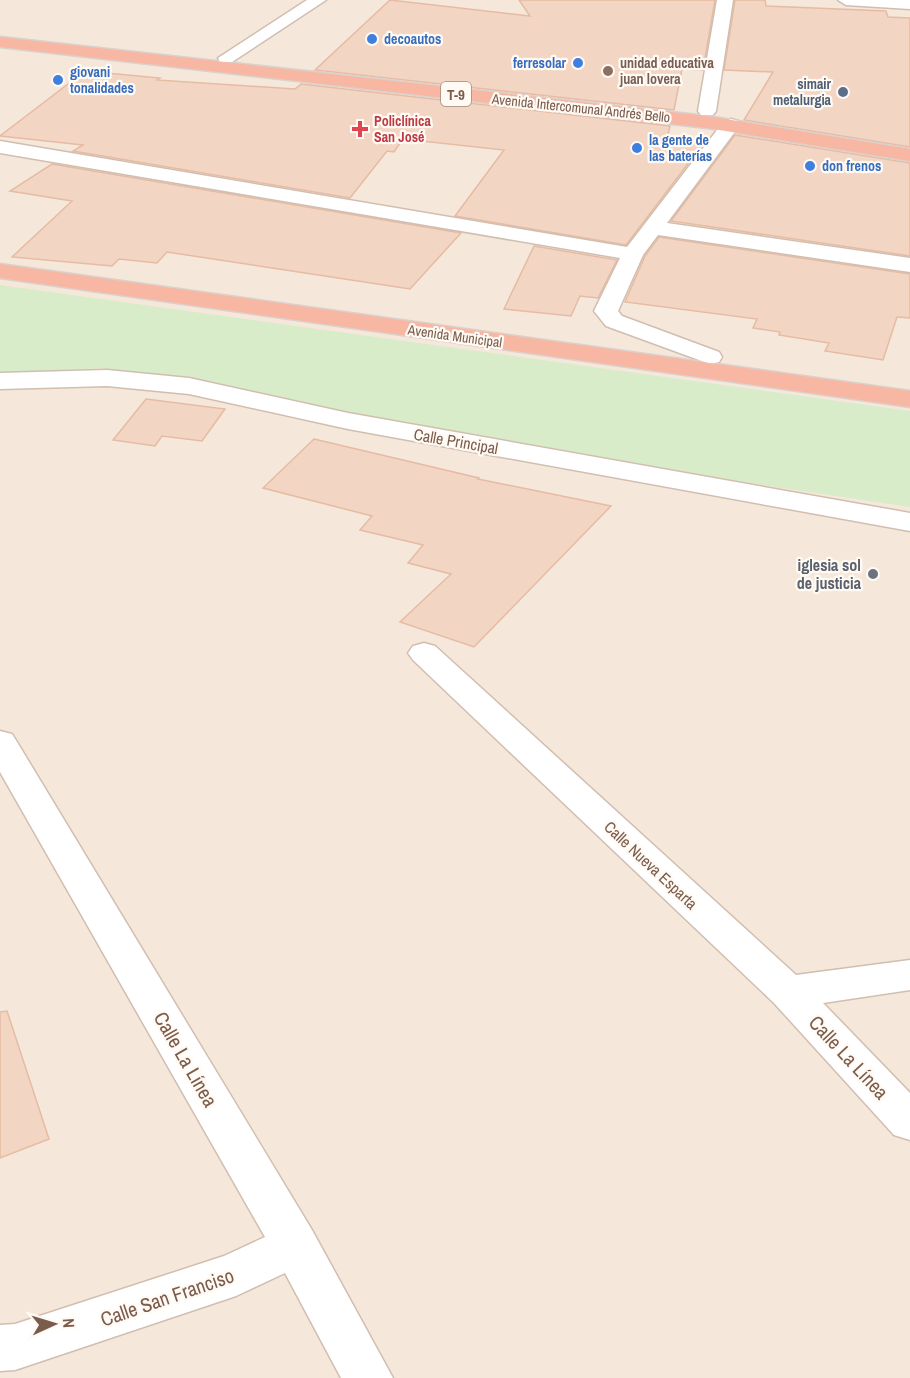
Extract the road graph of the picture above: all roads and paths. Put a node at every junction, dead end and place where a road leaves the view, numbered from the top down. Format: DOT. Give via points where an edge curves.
graph roads {
  1 [pos="318,0"];
  2 [pos="725,0"];
  3 [pos="846,0"];
  4 [pos="910,4"];
  5 [pos="0,32"];
  6 [pos="0,42"];
  7 [pos="226,58"];
  8 [pos="707,111"];
  9 [pos="812,122"];
  10 [pos="731,125"];
  11 [pos="0,147"];
  12 [pos="910,155"];
  13 [pos="655,228"];
  14 [pos="633,254"];
  15 [pos="0,262"];
  16 [pos="910,265"];
  17 [pos="0,271"];
  18 [pos="205,295"];
  19 [pos="710,357"];
  20 [pos="0,381"];
  21 [pos="910,385"];
  22 [pos="910,399"];
  23 [pos="910,522"];
  24 [pos="424,653"];
  25 [pos="0,742"];
  26 [pos="910,975"];
  27 [pos="788,992"];
  28 [pos="910,1122"];
  29 [pos="295,1245"];
  30 [pos="0,1348"];
  31 [pos="368,1378"];
  1 -- 7 [label="street"];
  2 -- 8 [label="street"];
  3 -- 4 [label="street"];
  5 -- 7 [label="highway, Avenida Intercomunal Andrés Bello / T-9"];
  6 -- 10 [label="highway, Avenida Intercomunal Andrés Bello / T-9"];
  7 -- 8 [label="highway, Avenida Intercomunal Andrés Bello / T-9"];
  8 -- 9 [label="highway, Avenida Intercomunal Andrés Bello / T-9"];
  10 -- 12 [label="highway, Avenida Intercomunal Andrés Bello / T-9"];
  10 -- 13 [label="street"];
  11 -- 14 [label="street"];
  13 -- 14 [label="street"];
  13 -- 16 [label="street"];
  14 -- 19 [label="street" via="606,311 614,321"];
  15 -- 18 [label="highway, Avenida Municipal"];
  17 -- 18 [label="highway, Avenida Municipal"];
  18 -- 19 [label="highway, Avenida Municipal"];
  18 -- 22 [label="highway, Avenida Municipal"];
  19 -- 21 [label="highway, Avenida Municipal"];
  20 -- 23 [label="street, Calle Principal" via="107,378 189,386 371,425"];
  24 -- 27 [label="street, Calle Nueva Esparta"];
  25 -- 29 [label="street, Calle La Línea"];
  26 -- 27 [label="street"];
  27 -- 28 [label="street, Calle La Línea"];
  29 -- 30 [label="street, Calle San Franciso" via="236,1274 15,1347"];
  29 -- 31 [label="street, Calle La Línea"];
}
